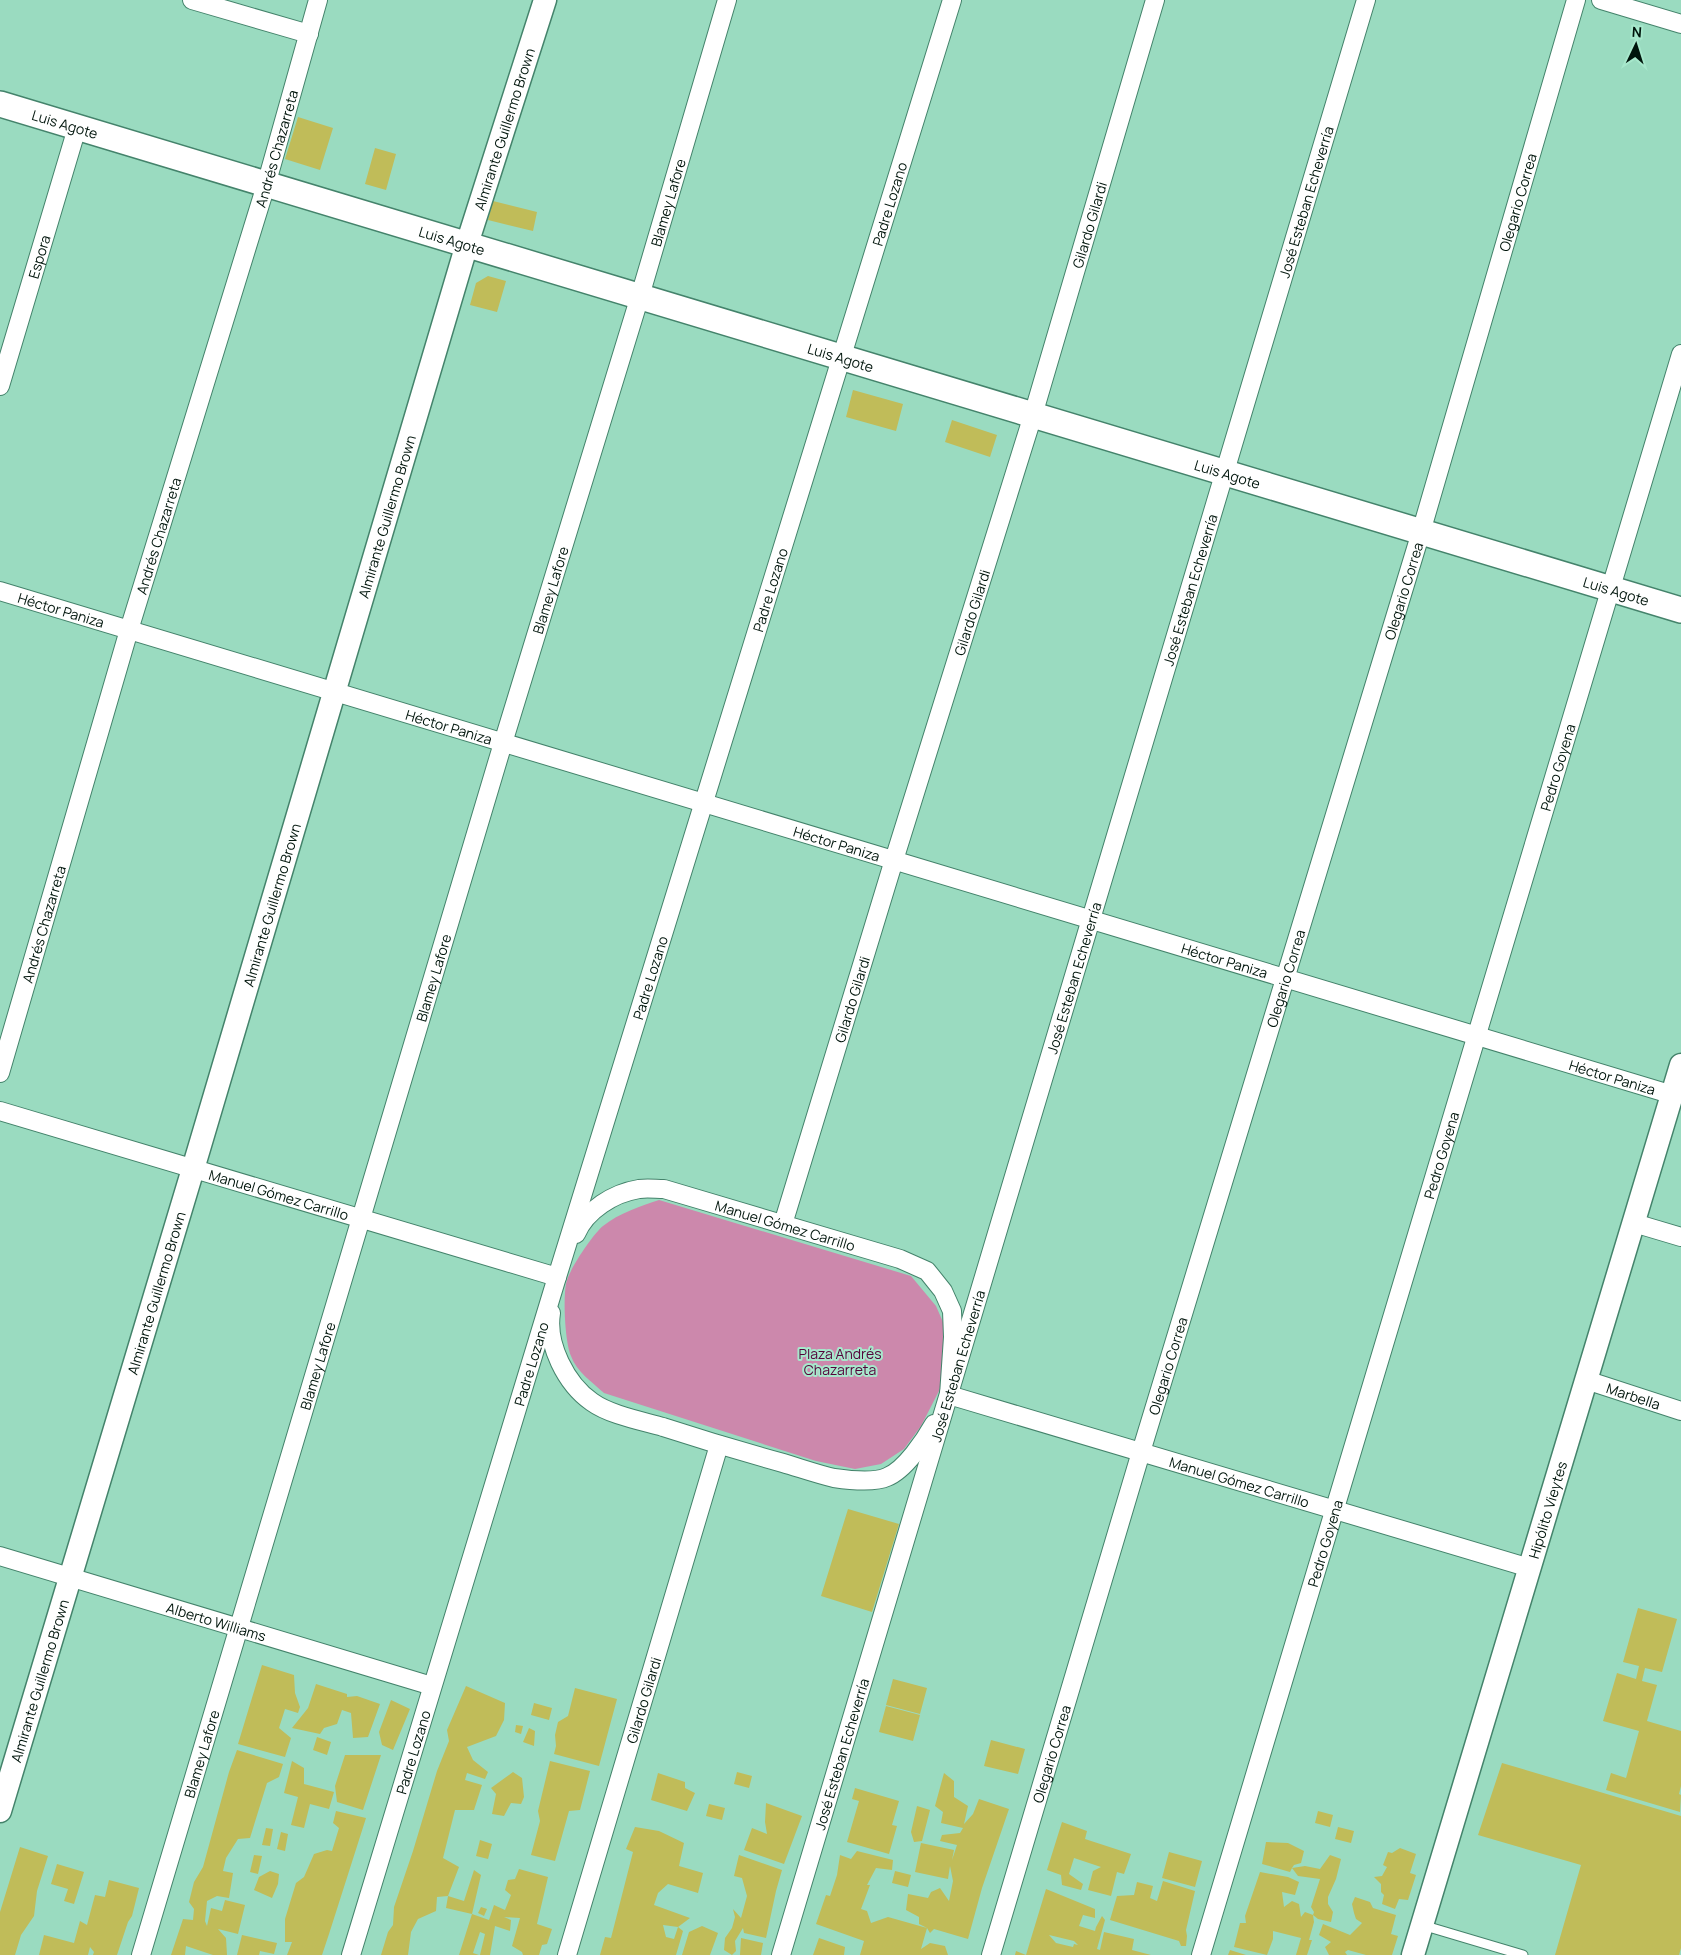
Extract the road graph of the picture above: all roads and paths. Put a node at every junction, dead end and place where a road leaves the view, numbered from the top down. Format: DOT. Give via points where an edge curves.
graph roads {
  1 [pos="192,0"];
  2 [pos="318,0"];
  3 [pos="545,0"];
  4 [pos="727,0"];
  5 [pos="952,0"];
  6 [pos="1155,0"];
  7 [pos="1366,0"];
  8 [pos="1576,0"];
  9 [pos="1601,0"];
  10 [pos="1681,24"];
  11 [pos="308,34"];
  12 [pos="0,104"];
  13 [pos="77,128"];
  14 [pos="266,185"];
  15 [pos="467,244"];
  16 [pos="640,296"];
  17 [pos="1681,354"];
  18 [pos="841,358"];
  19 [pos="0,386"];
  20 [pos="1033,415"];
  21 [pos="1225,473"];
  22 [pos="1421,532"];
  23 [pos="1610,589"];
  24 [pos="0,591"];
  25 [pos="1681,610"];
  26 [pos="129,630"];
  27 [pos="334,691"];
  28 [pos="503,743"];
  29 [pos="704,803"];
  30 [pos="894,860"];
  31 [pos="1091,920"];
  32 [pos="1285,977"];
  33 [pos="1476,1036"];
  34 [pos="1681,1065"];
  35 [pos="0,1073"];
  36 [pos="1673,1094"];
  37 [pos="0,1111"];
  38 [pos="193,1168"];
  39 [pos="361,1219"];
  40 [pos="1634,1223"];
  41 [pos="783,1224"];
  42 [pos="1681,1237"];
  43 [pos="557,1276"];
  44 [pos="1586,1380"];
  45 [pos="949,1394"];
  46 [pos="1681,1411"];
  47 [pos="719,1445"];
  48 [pos="1141,1452"];
  49 [pos="1334,1510"];
  50 [pos="0,1556"];
  51 [pos="1530,1568"];
  52 [pos="70,1576"];
  53 [pos="240,1627"];
  54 [pos="432,1686"];
  55 [pos="0,1811"];
  56 [pos="1422,1925"];
  57 [pos="141,1955"];
  58 [pos="351,1955"];
  59 [pos="567,1955"];
  60 [pos="782,1955"];
  61 [pos="991,1955"];
  62 [pos="1201,1955"];
  63 [pos="1413,1955"];
  64 [pos="1523,1955"];
  1 -- 11 [label="street"];
  2 -- 11 [label="street, Andrés Chazarreta"];
  3 -- 15 [label="street, Almirante Guillermo Brown"];
  4 -- 16 [label="street, Blamey Lafore"];
  5 -- 18 [label="street, Padre Lozano"];
  6 -- 20 [label="street, Gilardo Gilardi"];
  7 -- 21 [label="street, José Esteban Echeverría"];
  8 -- 22 [label="street, Olegario Correa"];
  9 -- 10 [label="street"];
  11 -- 14 [label="street, Andrés Chazarreta"];
  12 -- 13 [label="main road, Luis Agote"];
  13 -- 14 [label="main road, Luis Agote"];
  13 -- 19 [label="street, Espora"];
  14 -- 15 [label="main road, Luis Agote"];
  14 -- 26 [label="street, Andrés Chazarreta"];
  15 -- 16 [label="main road, Luis Agote"];
  15 -- 27 [label="street, Almirante Guillermo Brown"];
  16 -- 18 [label="main road, Luis Agote"];
  16 -- 28 [label="street, Blamey Lafore"];
  17 -- 23 [label="street, Pedro Goyena"];
  18 -- 20 [label="main road, Luis Agote"];
  18 -- 29 [label="street, Padre Lozano"];
  20 -- 21 [label="main road, Luis Agote"];
  20 -- 30 [label="street, Gilardo Gilardi"];
  21 -- 22 [label="main road, Luis Agote"];
  21 -- 31 [label="street, José Esteban Echeverría"];
  22 -- 23 [label="main road, Luis Agote"];
  22 -- 32 [label="street, Olegario Correa"];
  23 -- 25 [label="main road, Luis Agote"];
  23 -- 33 [label="street, Pedro Goyena"];
  24 -- 26 [label="street, Héctor Paniza"];
  26 -- 27 [label="street, Héctor Paniza"];
  26 -- 35 [label="street, Andrés Chazarreta"];
  27 -- 28 [label="street, Héctor Paniza"];
  27 -- 38 [label="street, Almirante Guillermo Brown"];
  28 -- 29 [label="street, Héctor Paniza"];
  28 -- 39 [label="street, Blamey Lafore"];
  29 -- 30 [label="street, Héctor Paniza"];
  29 -- 43 [label="street, Padre Lozano"];
  30 -- 31 [label="street, Héctor Paniza"];
  30 -- 41 [label="street, Gilardo Gilardi"];
  31 -- 32 [label="street, Héctor Paniza"];
  31 -- 45 [label="street, José Esteban Echeverría"];
  32 -- 33 [label="street, Héctor Paniza"];
  32 -- 48 [label="street, Olegario Correa"];
  33 -- 36 [label="street, Héctor Paniza"];
  33 -- 49 [label="street, Pedro Goyena"];
  34 -- 36 [label="street, Hipólito Vieytes"];
  36 -- 40 [label="street, Hipólito Vieytes"];
  37 -- 38 [label="street, Manuel Gómez Carrillo"];
  38 -- 39 [label="street, Manuel Gómez Carrillo"];
  38 -- 52 [label="street, Almirante Guillermo Brown"];
  39 -- 43 [label="street, Manuel Gómez Carrillo"];
  39 -- 53 [label="street, Blamey Lafore"];
  40 -- 42 [label="street"];
  40 -- 44 [label="street, Hipólito Vieytes"];
  41 -- 43 [label="street, Manuel Gómez Carrillo" via="664,1189 638,1190 596,1207 578,1228"];
  41 -- 45 [label="street, Manuel Gómez Carrillo" via="900,1259 927,1271 943,1291 952,1311 954,1337"];
  43 -- 47 [label="street, Manuel Gómez Carrillo" via="550,1325 554,1347 574,1384 592,1402 612,1411"];
  43 -- 54 [label="street, Padre Lozano"];
  44 -- 46 [label="street, Marbella"];
  44 -- 51 [label="street, Hipólito Vieytes"];
  45 -- 47 [label="street, Manuel Gómez Carrillo" via="928,1434 909,1460 887,1477 865,1480 835,1478"];
  45 -- 48 [label="street, Manuel Gómez Carrillo"];
  45 -- 60 [label="street, José Esteban Echeverría"];
  47 -- 59 [label="street, Gilardo Gilardi"];
  48 -- 49 [label="street, Manuel Gómez Carrillo"];
  48 -- 61 [label="street, Olegario Correa"];
  49 -- 51 [label="street, Manuel Gómez Carrillo"];
  49 -- 62 [label="street, Pedro Goyena"];
  50 -- 52 [label="street, Alberto Williams"];
  51 -- 56 [label="street, Hipólito Vieytes"];
  52 -- 53 [label="street, Alberto Williams"];
  52 -- 55 [label="street, Almirante Guillermo Brown"];
  53 -- 54 [label="street, Alberto Williams"];
  53 -- 57 [label="street, Blamey Lafore"];
  54 -- 58 [label="street, Padre Lozano"];
  56 -- 63 [label="street, Hipólito Vieytes"];
  56 -- 64 [label="lane"];
}
